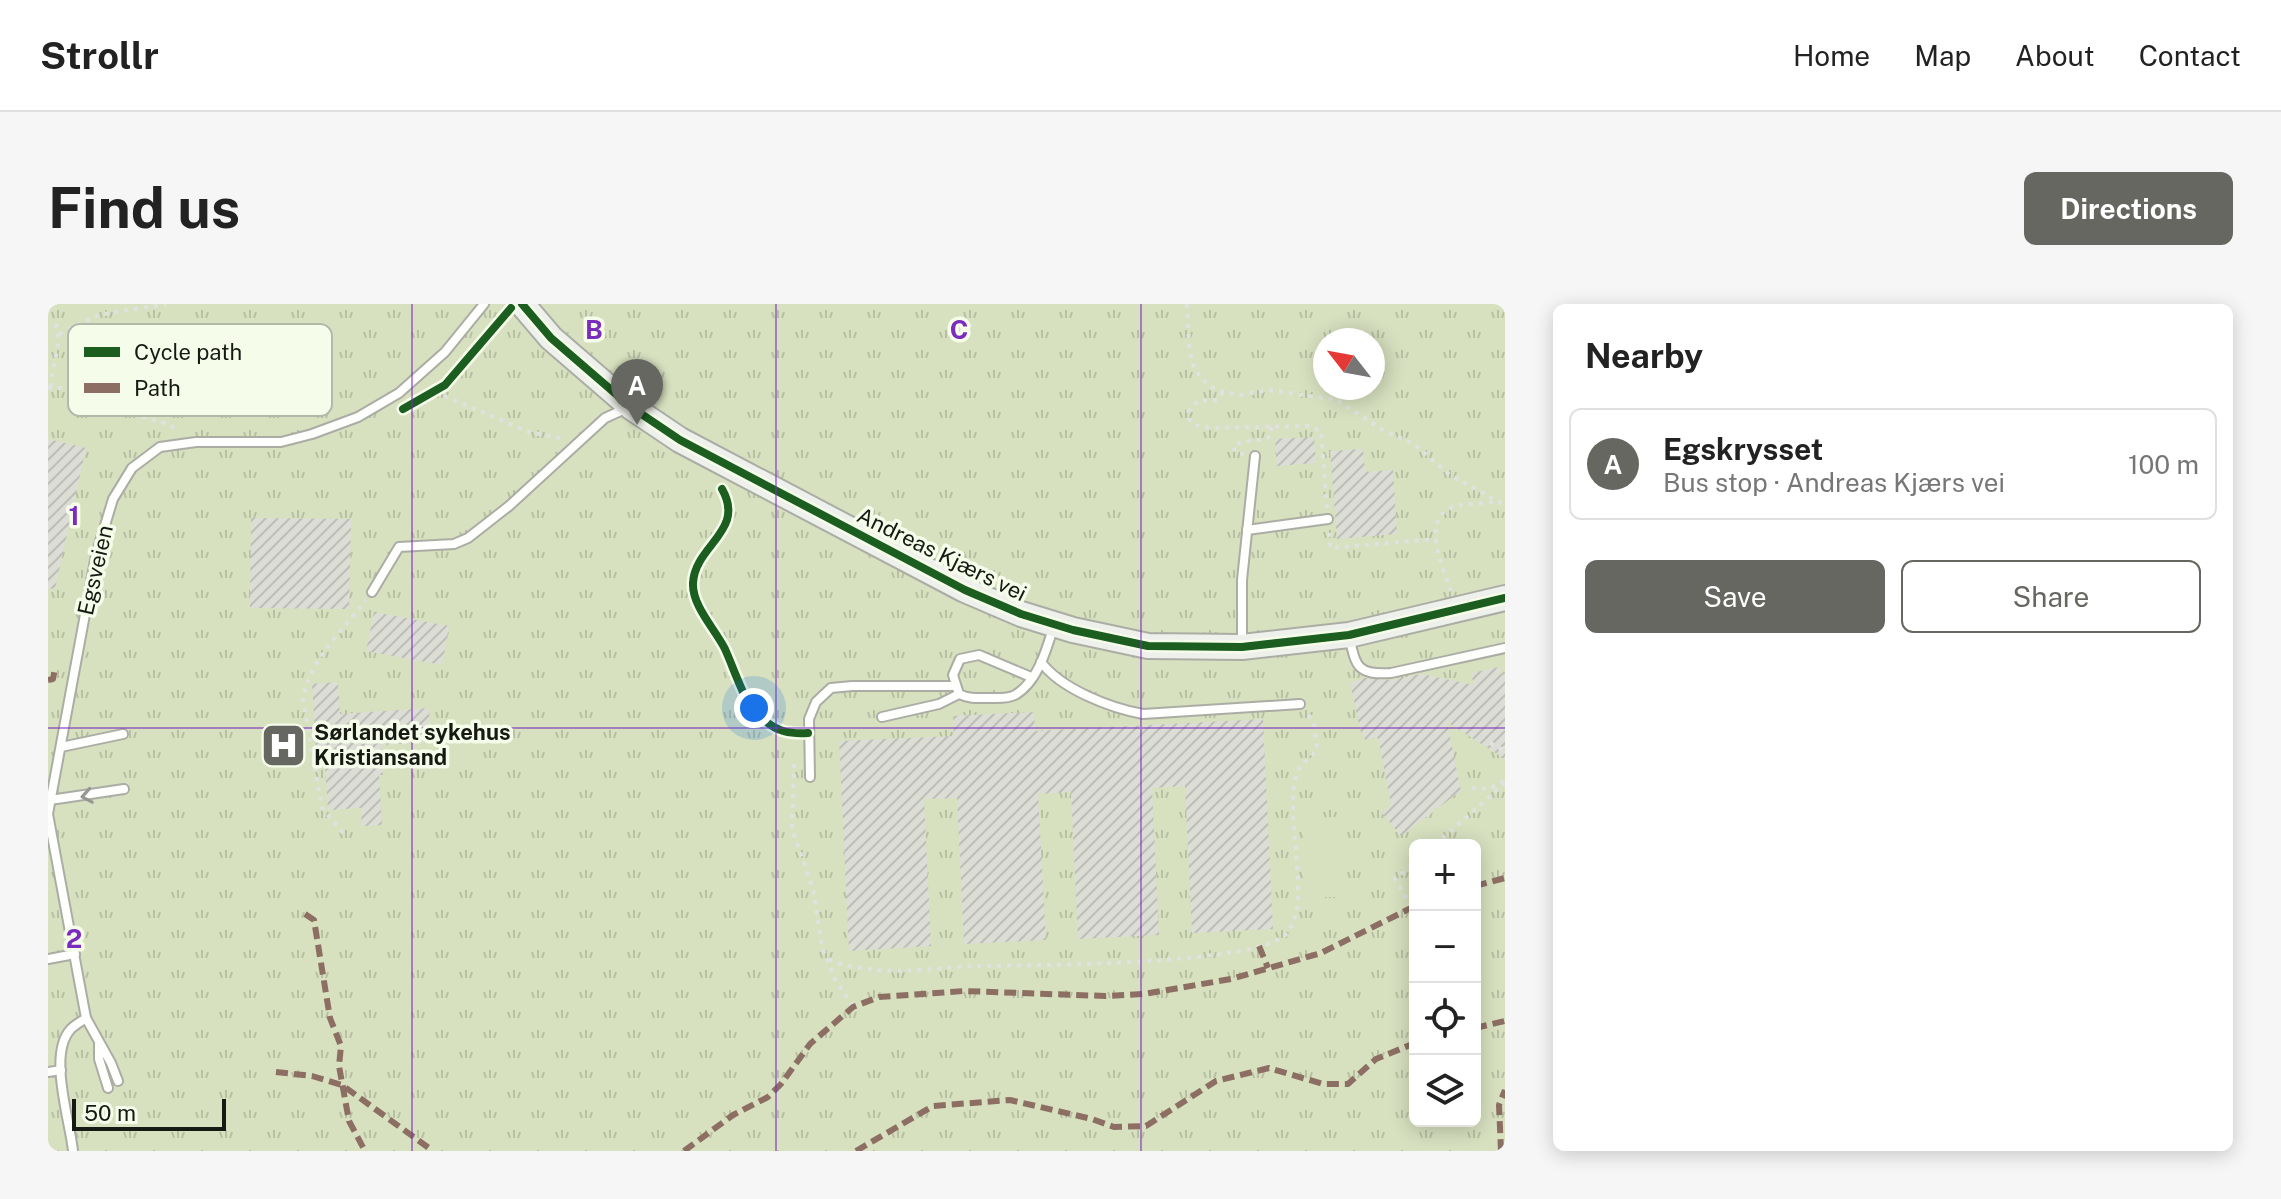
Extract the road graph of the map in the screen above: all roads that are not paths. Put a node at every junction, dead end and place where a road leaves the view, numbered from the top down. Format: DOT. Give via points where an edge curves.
graph roads {
  1 [pos="484,304"];
  2 [pos="522,304"];
  3 [pos="631,407"];
  4 [pos="1255,456"];
  5 [pos="1328,519"];
  6 [pos="1247,530"];
  7 [pos="372,592"];
  8 [pos="1505,598"];
  9 [pos="1054,624"];
  10 [pos="1349,635"];
  11 [pos="1242,647"];
  12 [pos="1505,648"];
  13 [pos="1041,662"];
  14 [pos="1031,677"];
  15 [pos="957,690"];
  16 [pos="1300,704"];
  17 [pos="882,717"];
  18 [pos="123,734"];
  19 [pos="61,747"];
  20 [pos="810,777"];
  21 [pos="124,789"];
  22 [pos="50,800"];
  23 [pos="52,853"];
  24 [pos="75,954"];
  25 [pos="48,959"];
  26 [pos="86,1018"];
  27 [pos="99,1044"];
  28 [pos="61,1070"];
  29 [pos="48,1072"];
  30 [pos="118,1081"];
  31 [pos="108,1088"];
  32 [pos="73,1151"];
  1 -- 19 [label="lane, Egsveien" via="445,352 399,393 358,417 281,442 160,447 132,468 113,499 96,555"];
  2 -- 3 [label="street, Andreas Kjærs vei" via="551,338"];
  3 -- 7 [label="lane" via="605,418 468,538 454,544 399,547"];
  3 -- 9 [label="street, Andreas Kjærs vei" via="711,458 965,590"];
  4 -- 6 [label="lane"];
  5 -- 6 [label="lane"];
  6 -- 11 [label="lane"];
  8 -- 10 [label="street, Andreas Kjærs vei"];
  9 -- 11 [label="street, Andreas Kjærs vei" via="1148,646"];
  9 -- 13 [label="lane"];
  10 -- 11 [label="street, Andreas Kjærs vei"];
  10 -- 12 [label="lane" via="1356,665 1374,674"];
  13 -- 14 [label="lane"];
  13 -- 16 [label="lane" via="1070,687 1143,714"];
  14 -- 15 [label="lane" via="1008,697 976,698"];
  14 -- 15 [label="lane" via="971,655 955,666"];
  15 -- 17 [label="lane" via="939,704"];
  15 -- 20 [label="lane" via="831,688 816,702 809,719"];
  18 -- 19 [label="lane"];
  19 -- 22 [label="lane, Egsveien"];
  21 -- 22 [label="lane, one-way"];
  22 -- 23 [label="lane, Egsveien"];
  23 -- 24 [label="lane, Egsveien"];
  24 -- 25 [label="lane"];
  24 -- 26 [label="lane, Egsveien"];
  26 -- 27 [label="lane, Egsveien"];
  26 -- 28 [label="lane" via="69,1030"];
  27 -- 30 [label="lane"];
  27 -- 31 [label="lane"];
  28 -- 29 [label="lane"];
  28 -- 32 [label="lane"];
}
